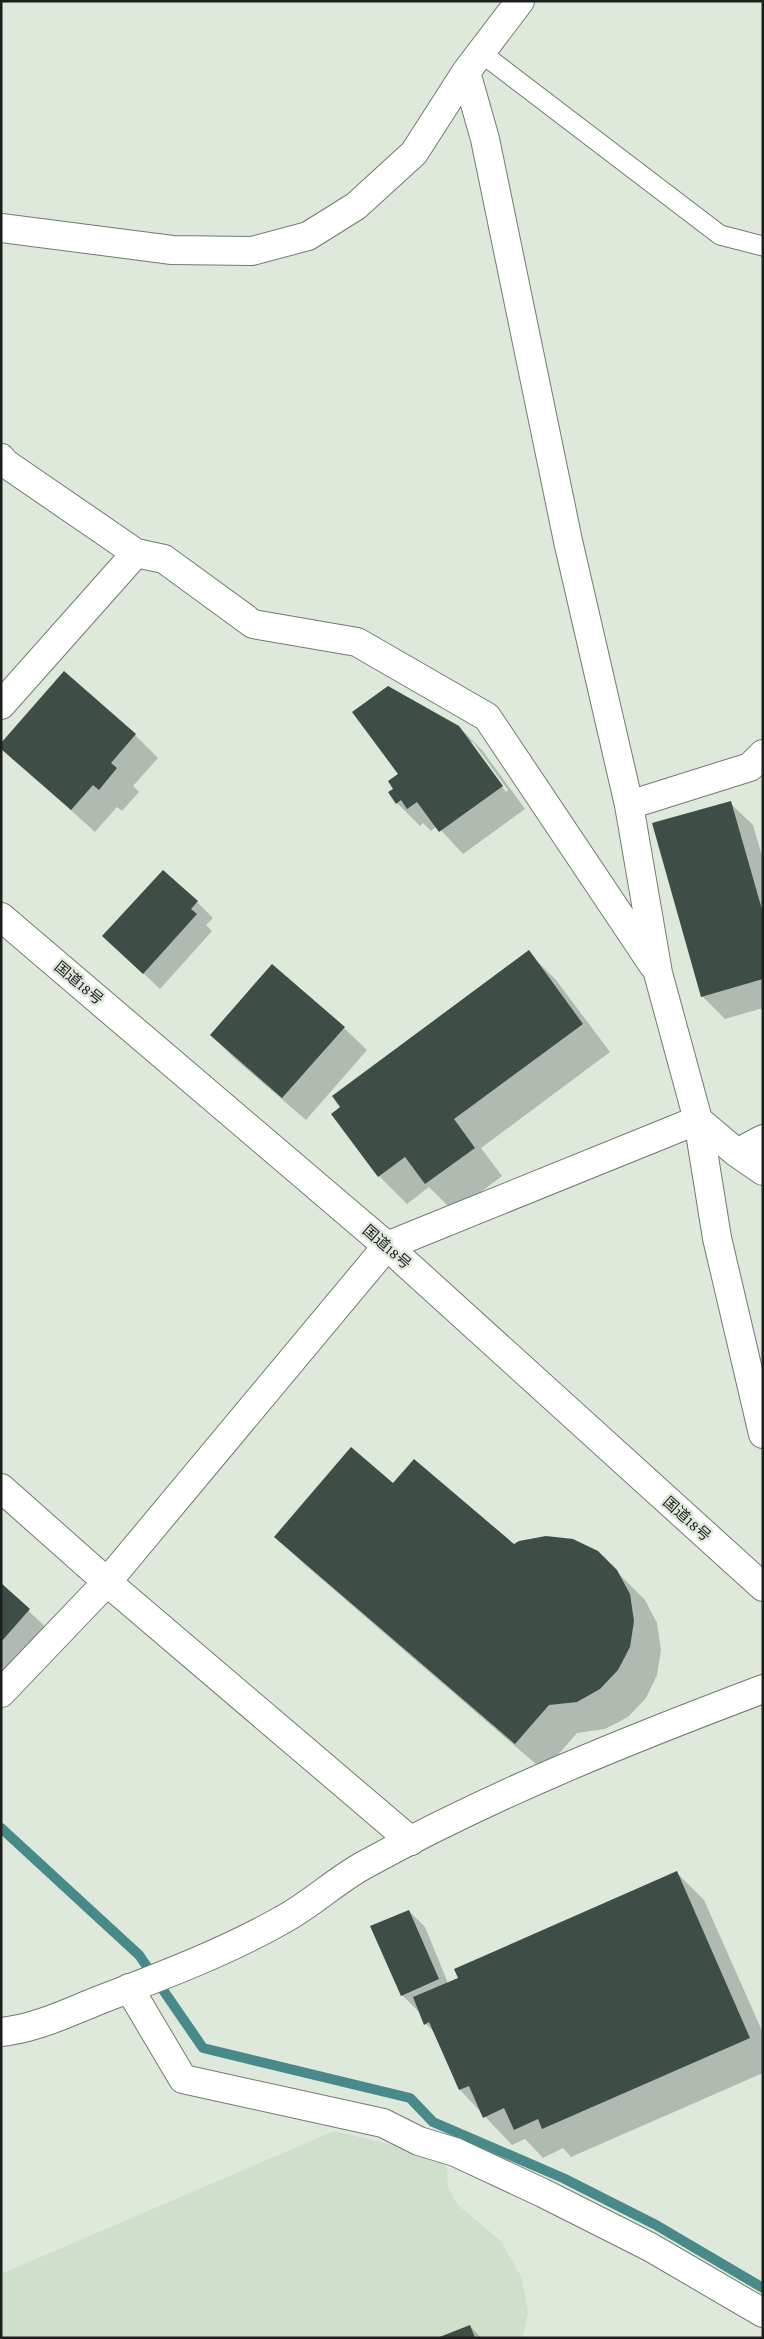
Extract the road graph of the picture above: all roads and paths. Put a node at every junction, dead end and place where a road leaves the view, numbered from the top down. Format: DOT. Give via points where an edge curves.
graph roads {
  1 [pos="520,1"];
  2 [pos="473,62"];
  3 [pos="1,228"];
  4 [pos="763,246"];
  5 [pos="1,458"];
  6 [pos="136,553"];
  7 [pos="1,705"];
  8 [pos="763,754"];
  9 [pos="629,805"];
  10 [pos="1,917"];
  11 [pos="658,973"];
  12 [pos="698,1120"];
  13 [pos="763,1139"];
  14 [pos="737,1153"];
  15 [pos="763,1171"];
  16 [pos="387,1246"];
  17 [pos="763,1434"];
  18 [pos="1,1488"];
  19 [pos="107,1582"];
  20 [pos="763,1587"];
  21 [pos="763,1689"];
  22 [pos="1,1693"];
  23 [pos="411,1841"];
  24 [pos="134,1986"];
  25 [pos="1,2032"];
  26 [pos="763,2313"];
  1 -- 2 [label="main road"];
  2 -- 3 [label="main road" via="414,153 356,206 308,236 252,251 172,250"];
  2 -- 4 [label="lane" via="720,236"];
  2 -- 9 [label="main road" via="485,139 568,541"];
  5 -- 6 [label="main road"];
  6 -- 7 [label="main road"];
  6 -- 11 [label="main road" via="164,559 254,624 357,642 487,716"];
  8 -- 9 [label="main road" via="750,767"];
  9 -- 11 [label="main road"];
  10 -- 16 [label="main road, 国道18号"];
  11 -- 12 [label="main road"];
  12 -- 14 [label="main road"];
  12 -- 16 [label="main road"];
  12 -- 17 [label="main road" via="717,1238"];
  13 -- 14 [label="main road"];
  14 -- 15 [label="main road"];
  16 -- 19 [label="main road"];
  16 -- 20 [label="main road, 国道18号"];
  18 -- 19 [label="main road"];
  19 -- 22 [label="main road"];
  19 -- 23 [label="main road"];
  21 -- 23 [label="main road" via="619,1744"];
  23 -- 24 [label="main road" via="365,1864 284,1919 242,1941"];
  24 -- 25 [label="main road" via="45,2021"];
  24 -- 26 [label="main road" via="183,2079 383,2123 419,2141 455,2152 650,2247"];
}
